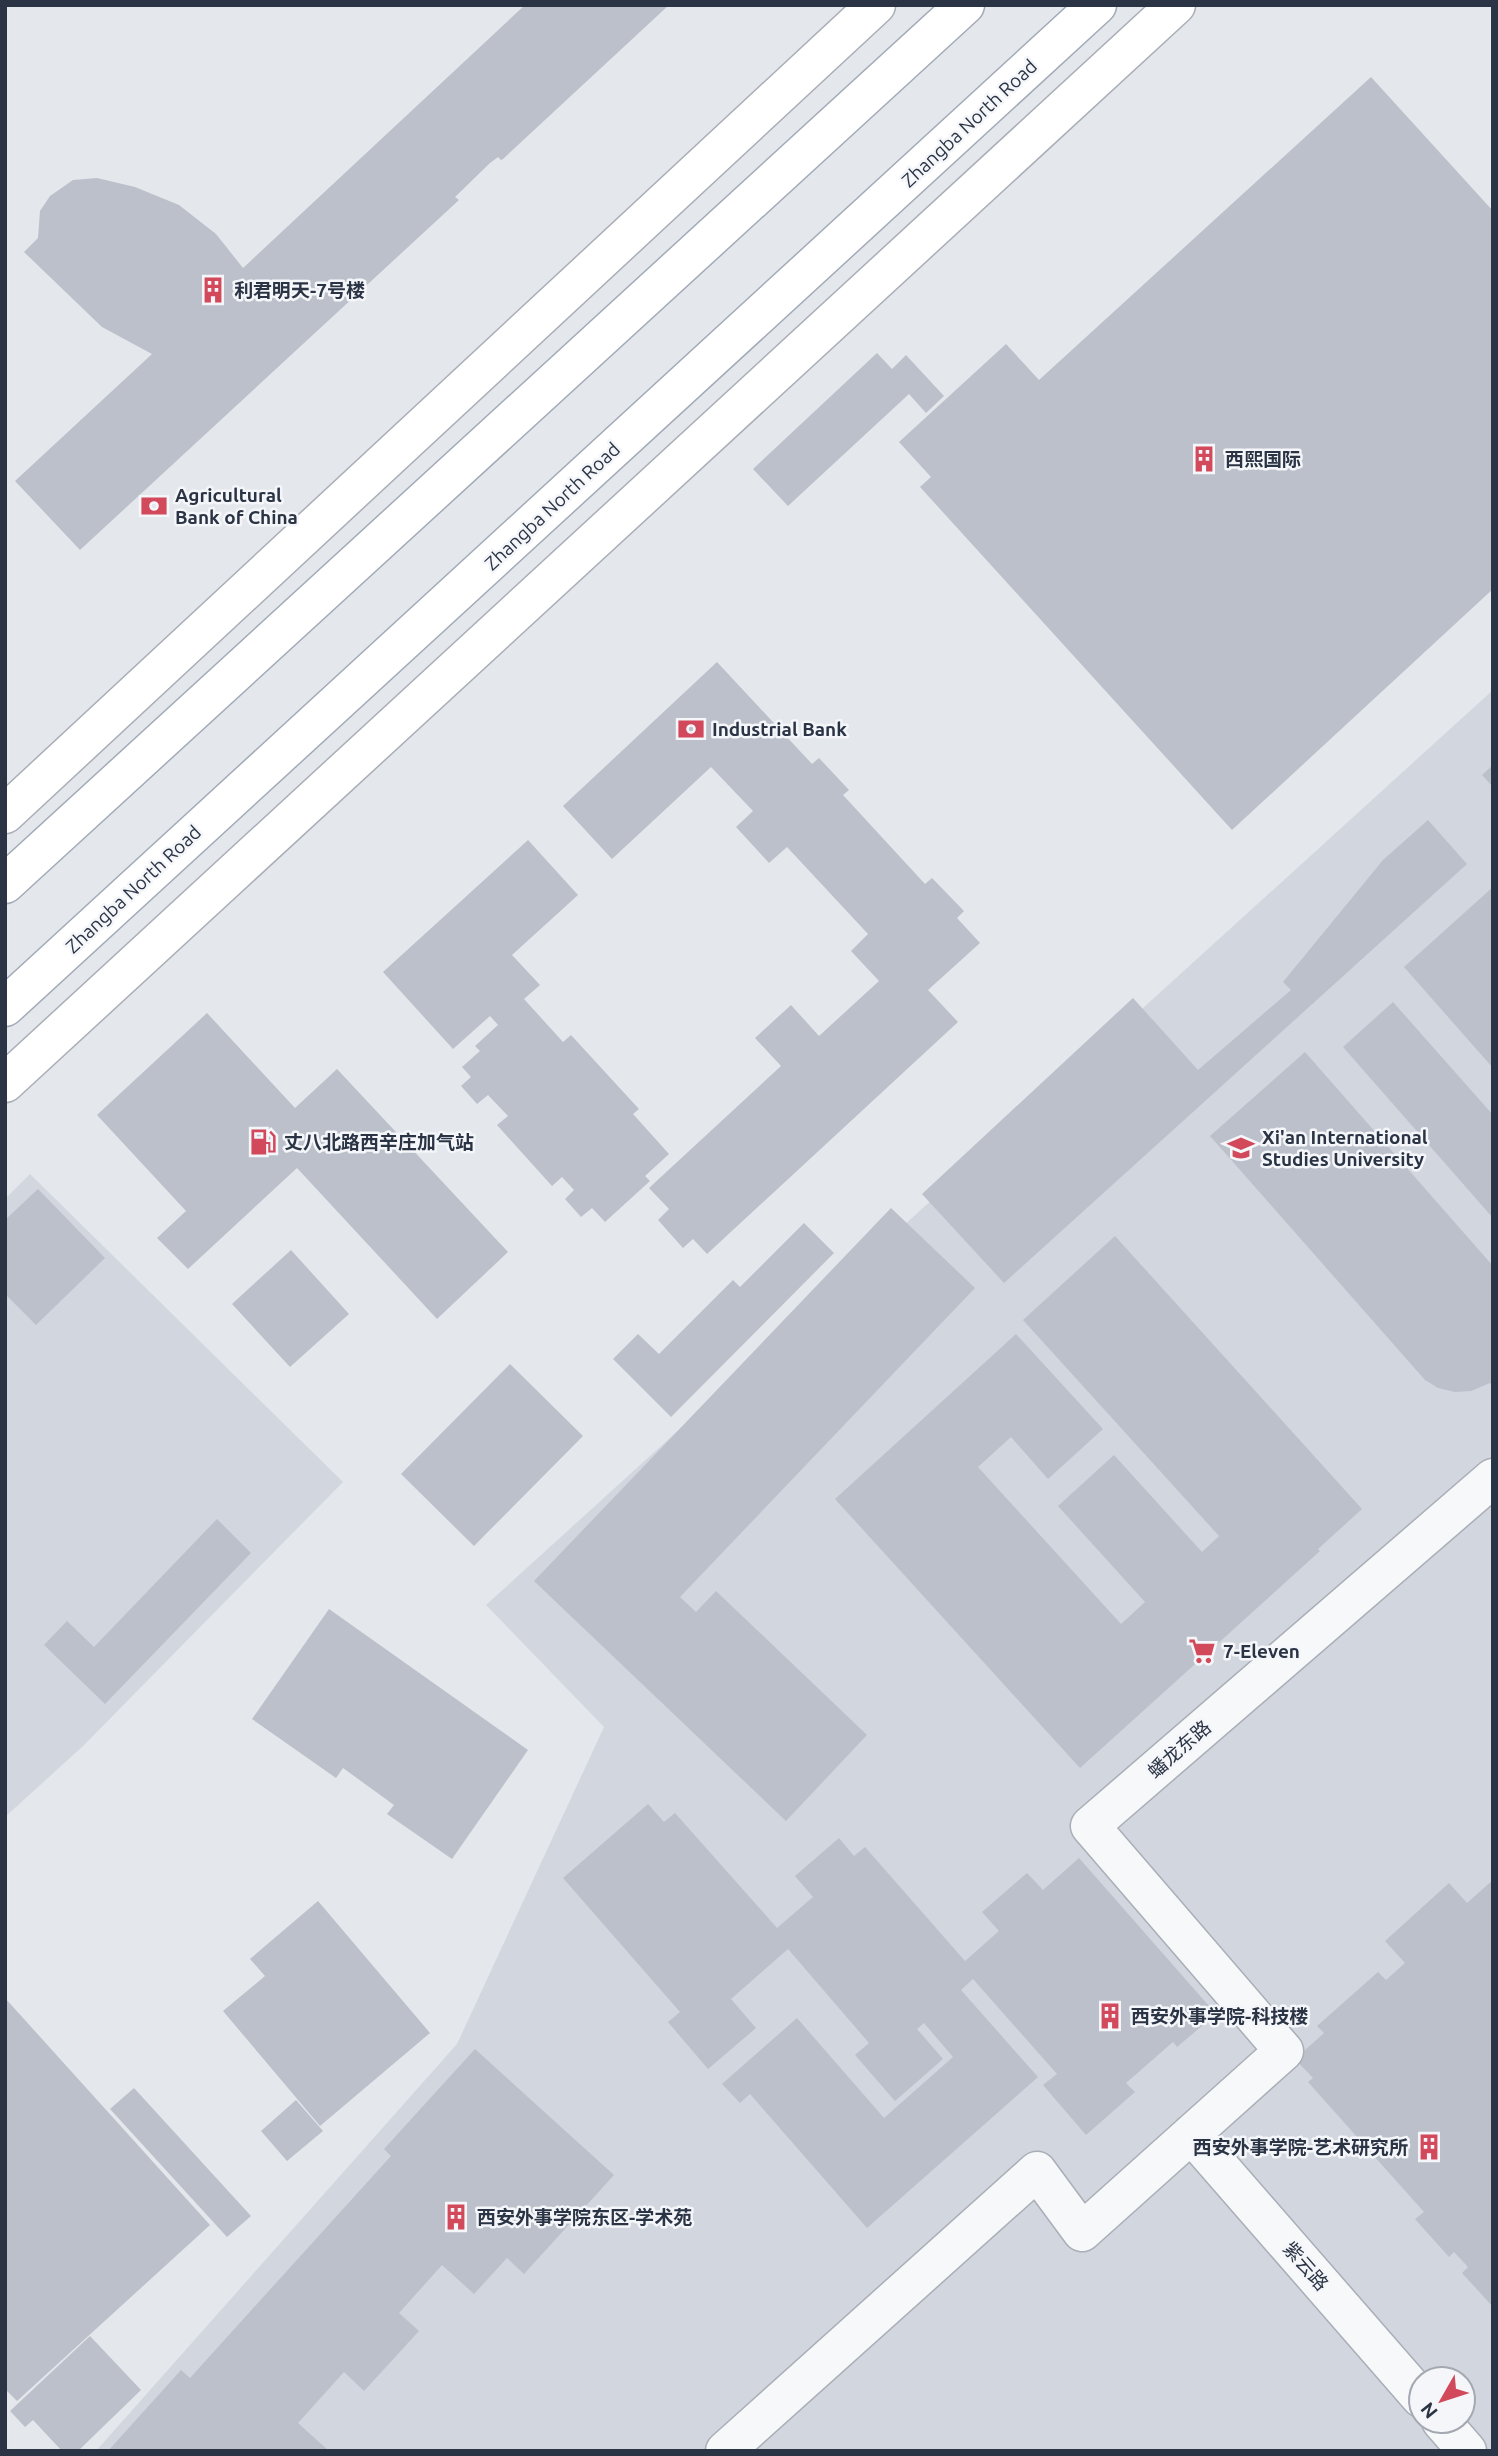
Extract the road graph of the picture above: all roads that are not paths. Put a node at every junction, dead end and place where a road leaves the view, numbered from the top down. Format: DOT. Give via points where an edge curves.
graph roads {
  1 [pos="876,5"];
  2 [pos="965,5"];
  3 [pos="1097,5"];
  4 [pos="1176,5"];
  5 [pos="5,814"];
  6 [pos="5,884"];
  7 [pos="5,1007"];
  8 [pos="5,1083"];
  9 [pos="1486,1499"];
  10 [pos="1191,2134"];
  11 [pos="1407,2382"];
  12 [pos="1454,2435"];
  13 [pos="725,2451"];
  14 [pos="1468,2451"];
  1 -- 5 [label="main road"];
  2 -- 6 [label="main road"];
  3 -- 7 [label="main road, Zhangba North Road"];
  4 -- 8 [label="main road"];
  9 -- 10 [label="street, 蟠龙东路" via="1090,1826 1284,2051"];
  10 -- 11 [label="street, 紫云路"];
  10 -- 13 [label="street" via="1082,2232 1037,2171"];
  12 -- 14 [label="street"];
}
